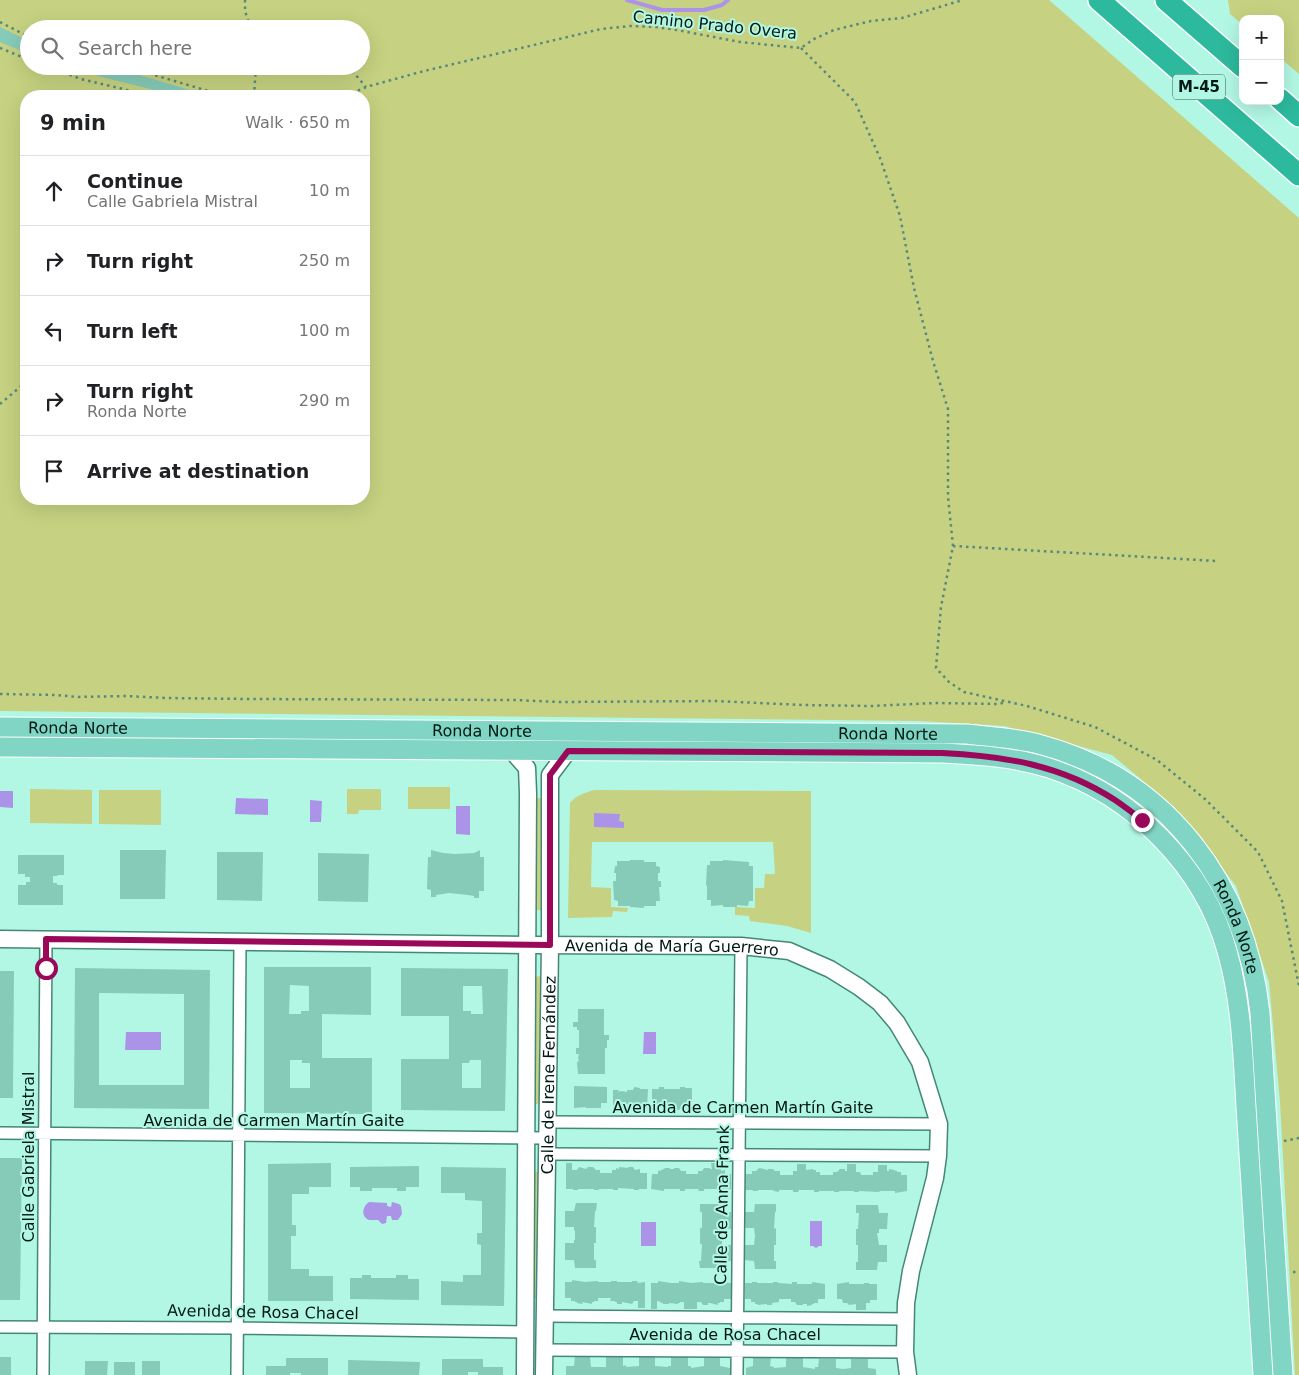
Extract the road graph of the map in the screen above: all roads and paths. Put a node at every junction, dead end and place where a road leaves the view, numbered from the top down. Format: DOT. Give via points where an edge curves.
graph roads {
  1 [pos="245,0"];
  2 [pos="963,0"];
  3 [pos="1099,0"];
  4 [pos="1166,0"];
  5 [pos="249,20"];
  6 [pos="0,22"];
  7 [pos="20,32"];
  8 [pos="0,48"];
  9 [pos="801,48"];
  10 [pos="20,56"];
  11 [pos="1239,64"];
  12 [pos="70,75"];
  13 [pos="154,75"];
  14 [pos="255,75"];
  15 [pos="356,75"];
  16 [pos="366,87"];
  17 [pos="127,90"];
  18 [pos="205,90"];
  19 [pos="254,90"];
  20 [pos="359,90"];
  21 [pos="1284,103"];
  22 [pos="1299,116"];
  23 [pos="1299,175"];
  24 [pos="20,387"];
  25 [pos="0,404"];
  26 [pos="954,546"];
  27 [pos="1217,561"];
  28 [pos="0,694"];
  29 [pos="1006,702"];
  30 [pos="0,727"];
  31 [pos="0,747"];
  32 [pos="512,751"];
  33 [pos="568,751"];
  34 [pos="0,939"];
  35 [pos="46,939"];
  36 [pos="240,942"];
  37 [pos="550,945"];
  38 [pos="527,946"];
  39 [pos="741,946"];
  40 [pos="1299,986"];
  41 [pos="547,1122"];
  42 [pos="739,1124"];
  43 [pos="939,1124"];
  44 [pos="0,1133"];
  45 [pos="45,1134"];
  46 [pos="239,1136"];
  47 [pos="1299,1138"];
  48 [pos="526,1139"];
  49 [pos="1278,1143"];
  50 [pos="547,1146"];
  51 [pos="739,1156"];
  52 [pos="938,1156"];
  53 [pos="1289,1271"];
  54 [pos="1299,1272"];
  55 [pos="545,1316"];
  56 [pos="737,1317"];
  57 [pos="905,1319"];
  58 [pos="0,1327"];
  59 [pos="44,1327"];
  60 [pos="237,1328"];
  61 [pos="525,1332"];
  62 [pos="544,1350"];
  63 [pos="737,1350"];
  64 [pos="905,1352"];
  65 [pos="43,1375"];
  66 [pos="237,1375"];
  67 [pos="525,1375"];
  68 [pos="544,1375"];
  69 [pos="737,1375"];
  70 [pos="908,1375"];
  71 [pos="1263,1375"];
  72 [pos="1283,1375"];
  1 -- 5 [label="path"];
  2 -- 9 [label="path, Camino Prado Overa" via="902,18 834,30"];
  3 -- 23 [label="highway, M-45"];
  4 -- 11 [label="highway, M-45"];
  6 -- 7 [label="path"];
  8 -- 10 [label="path"];
  9 -- 16 [label="path, Camino Prado Overa" via="630,26 602,29"];
  9 -- 26 [label="path" via="855,102 880,158 900,216 914,288 948,409 948,497"];
  12 -- 17 [label="path"];
  13 -- 18 [label="path"];
  14 -- 19 [label="path"];
  15 -- 16 [label="path"];
  16 -- 20 [label="path, Camino Prado Overa"];
  21 -- 22 [label="highway"];
  24 -- 25 [label="path"];
  26 -- 27 [label="path"];
  26 -- 29 [label="path" via="941,607 936,668 948,682 964,692"];
  28 -- 29 [label="path" via="247,699 715,701 871,706"];
  29 -- 40 [label="path" via="1095,727 1157,760 1205,799 1258,852 1282,901"];
  30 -- 72 [label="main road, Ronda Norte" via="967,734 1041,745 1096,766 1128,784 1175,822 1209,865 1225,892 1246,943 1260,1013"];
  31 -- 32 [label="main road, Ronda Norte"];
  32 -- 33 [label="main road, Ronda Norte"];
  32 -- 38 [label="street, Calle de Irene Fernández" via="527,768"];
  33 -- 37 [label="street, Calle de Irene Fernández" via="550,775"];
  33 -- 71 [label="main road, Ronda Norte" via="942,753 998,758 1050,768 1116,800 1142,820 1197,883 1212,909 1230,962 1239,1006"];
  34 -- 35 [label="street, Avenida de María Guerrero"];
  35 -- 36 [label="street, Avenida de María Guerrero"];
  35 -- 45 [label="street, Calle Gabriela Mistral"];
  36 -- 38 [label="street, Avenida de María Guerrero"];
  36 -- 46 [label="street"];
  37 -- 38 [label="street, Avenida de María Guerrero"];
  37 -- 39 [label="street, Avenida de María Guerrero"];
  37 -- 41 [label="street, Calle de Irene Fernández"];
  38 -- 48 [label="street, Calle de Irene Fernández"];
  39 -- 42 [label="street, Calle de Anna Frank"];
  39 -- 43 [label="street, Avenida de María Guerrero" via="789,951 830,969 880,1003 897,1023 920,1062"];
  41 -- 42 [label="street, Avenida de Carmen Martín Gaite"];
  41 -- 50 [label="street, Calle de Irene Fernández"];
  42 -- 43 [label="street, Avenida de Carmen Martín Gaite"];
  42 -- 51 [label="street, Calle de Anna Frank"];
  43 -- 52 [label="street, Avenida de María Guerrero"];
  44 -- 45 [label="street, Avenida de Carmen Martín Gaite"];
  45 -- 46 [label="street, Avenida de Carmen Martín Gaite"];
  45 -- 59 [label="street, Calle Gabriela Mistral"];
  46 -- 48 [label="street, Avenida de Carmen Martín Gaite"];
  46 -- 60 [label="street"];
  47 -- 49 [label="path"];
  48 -- 50 [label="street, Avenida de Carmen Martín Gaite"];
  48 -- 61 [label="street, Calle de Irene Fernández"];
  50 -- 51 [label="street, Avenida de Carmen Martín Gaite"];
  50 -- 55 [label="street, Calle de Irene Fernández"];
  51 -- 52 [label="street, Avenida de Carmen Martín Gaite"];
  51 -- 56 [label="street, Calle de Anna Frank"];
  52 -- 57 [label="street, Avenida de María Guerrero" via="911,1271"];
  53 -- 54 [label="path"];
  55 -- 56 [label="street, Avenida de Rosa Chacel"];
  55 -- 62 [label="street, Calle de Irene Fernández"];
  56 -- 57 [label="street, Avenida de Rosa Chacel"];
  56 -- 63 [label="street, Calle de Anna Frank"];
  57 -- 64 [label="street, Avenida de María Guerrero"];
  58 -- 59 [label="street, Avenida de Rosa Chacel"];
  59 -- 60 [label="street, Avenida de Rosa Chacel"];
  59 -- 65 [label="street, Calle Gabriela Mistral"];
  60 -- 61 [label="street, Avenida de Rosa Chacel"];
  60 -- 66 [label="street"];
  61 -- 67 [label="street, Calle de Irene Fernández"];
  62 -- 63 [label="street, Avenida de Rosa Chacel"];
  62 -- 68 [label="street, Calle de Irene Fernández"];
  63 -- 64 [label="street, Avenida de Rosa Chacel"];
  63 -- 69 [label="street, Calle de Anna Frank"];
  64 -- 70 [label="street, Avenida de María Guerrero"];
}
